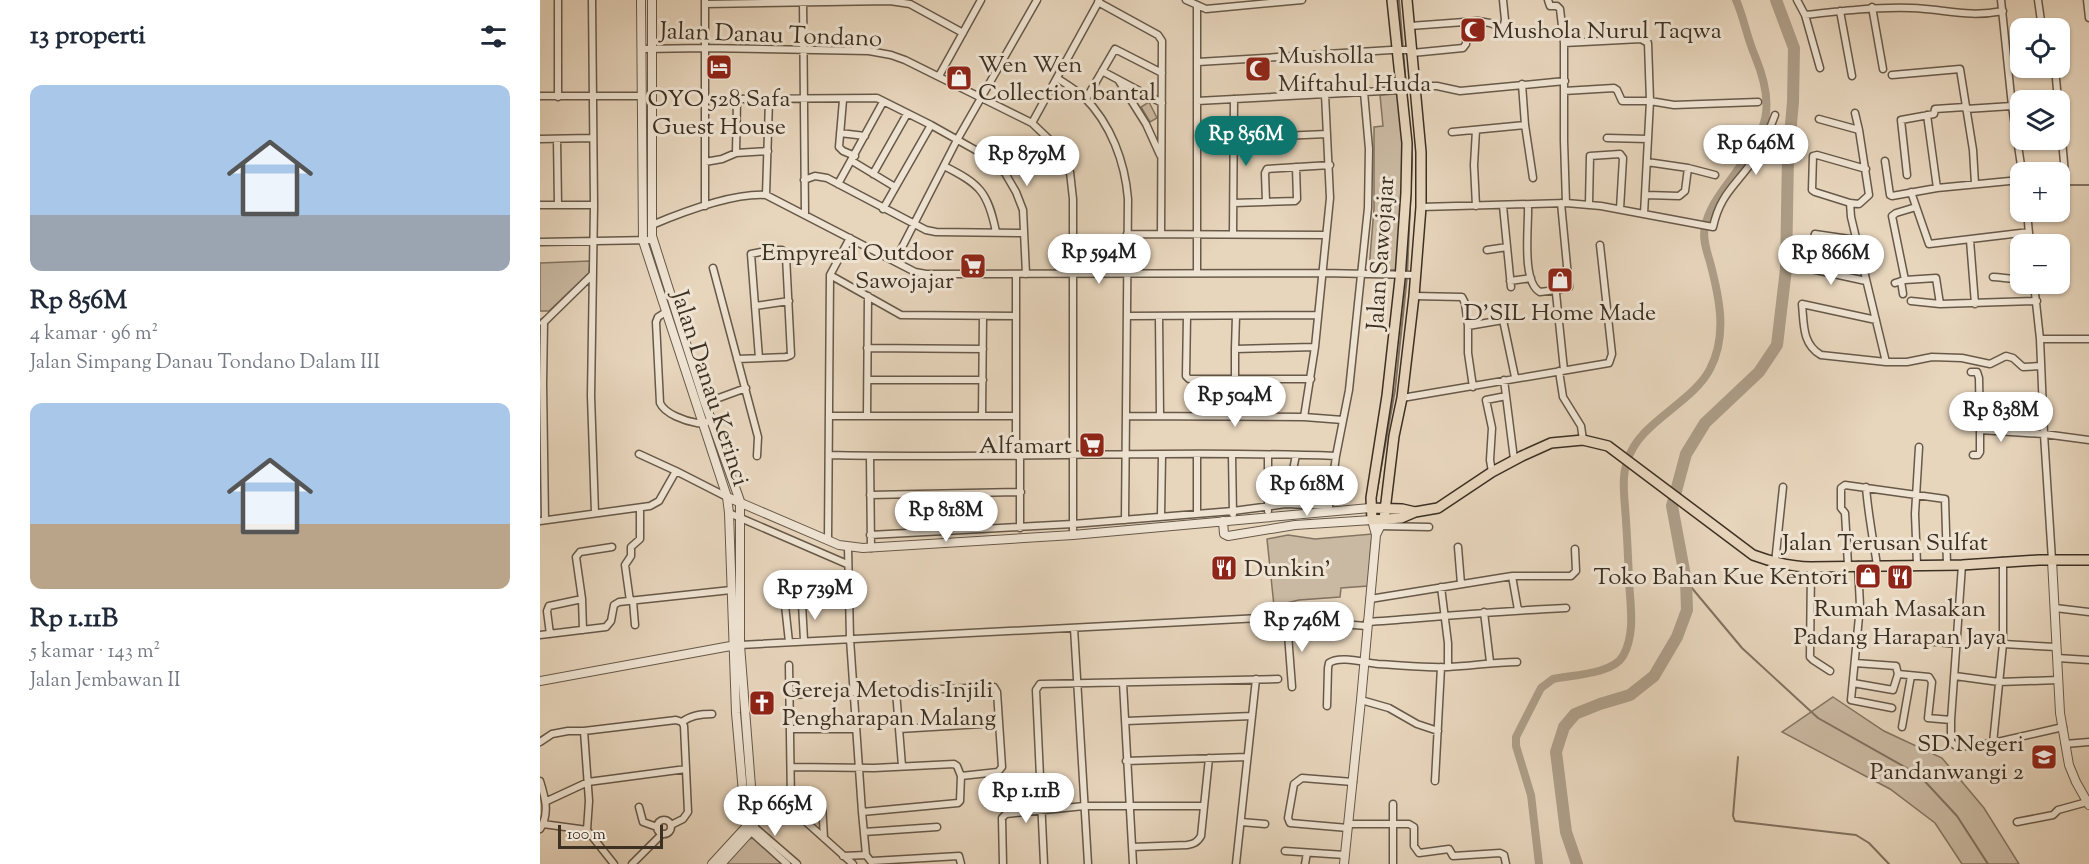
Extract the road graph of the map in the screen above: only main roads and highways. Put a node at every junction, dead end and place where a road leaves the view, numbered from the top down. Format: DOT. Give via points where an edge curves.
graph roads {
  1 [pos="1392,0"];
  2 [pos="1407,0"];
  3 [pos="1410,105"];
  4 [pos="1408,274"];
  5 [pos="1370,508"];
  6 [pos="1386,508"];
  7 [pos="1415,512"];
  8 [pos="1377,525"];
  9 [pos="2089,560"];
  1 -- 3 [label="main road, Jalan Sawojajar" via="1402,90"];
  2 -- 3 [label="main road, Jalan Sawojajar" via="1416,86"];
  3 -- 4 [label="main road, Jalan Sawojajar"];
  3 -- 4 [label="main road, Jalan Sawojajar" via="1421,152 1421,207"];
  4 -- 5 [label="main road, Jalan Sawojajar"];
  4 -- 6 [label="main road, Jalan Sawojajar" via="1414,296"];
  5 -- 6 [label="main road, Jalan Terusan Sulfat"];
  5 -- 8 [label="main road, Jalan Sawojajar"];
  6 -- 7 [label="main road, Jalan Terusan Sulfat"];
  6 -- 8 [label="main road, Jalan Sawojajar"];
  7 -- 8 [label="main road, Jalan Terusan Sulfat"];
  7 -- 9 [label="main road, Jalan Terusan Sulfat" via="1443,506 1514,459 1551,443 1584,440 1602,443 1620,454 1753,555 1775,563 1811,567"];
}
